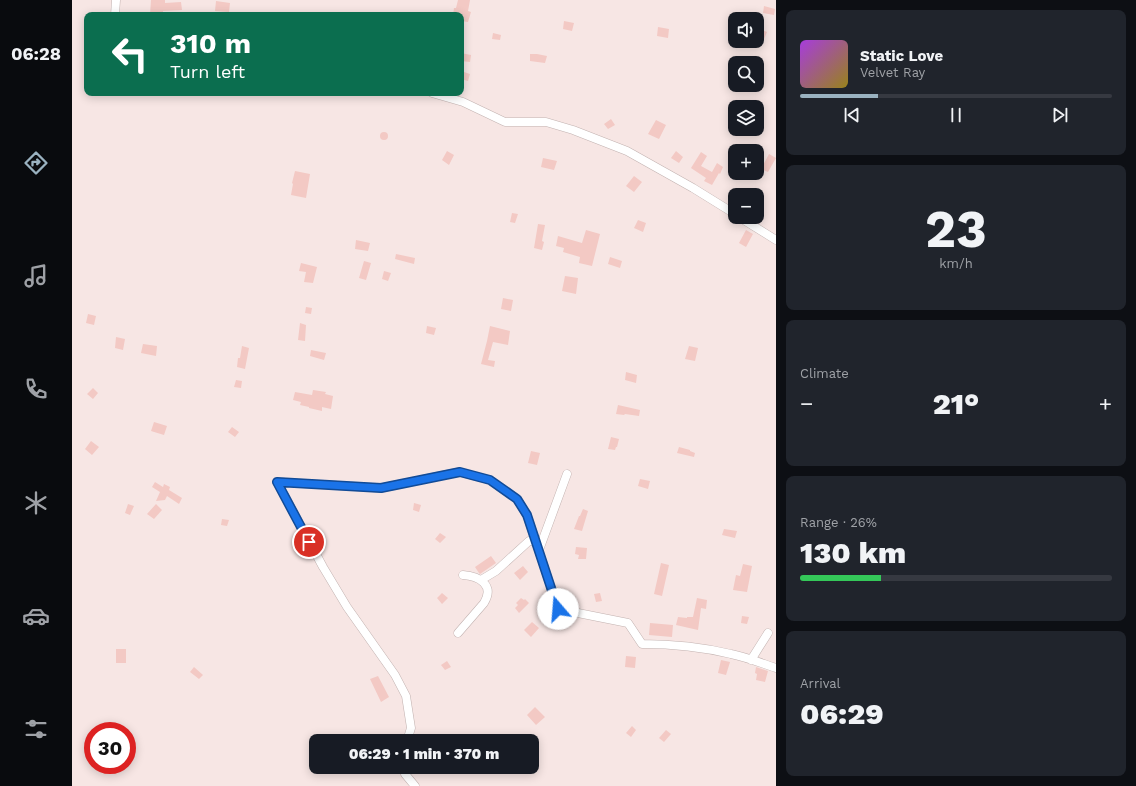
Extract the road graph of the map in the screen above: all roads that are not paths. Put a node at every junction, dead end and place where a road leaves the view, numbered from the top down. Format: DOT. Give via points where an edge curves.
graph roads {
  1 [pos="116,0"];
  2 [pos="115,12"];
  3 [pos="442,96"];
  4 [pos="728,210"];
  5 [pos="750,224"];
  6 [pos="776,240"];
  7 [pos="567,474"];
  8 [pos="536,541"];
  9 [pos="539,550"];
  10 [pos="463,575"];
  11 [pos="481,580"];
  12 [pos="458,633"];
  13 [pos="768,633"];
  14 [pos="751,660"];
  15 [pos="776,668"];
  16 [pos="409,734"];
  17 [pos="405,774"];
  18 [pos="415,786"];
  1 -- 2 [label="street"];
  3 -- 4 [label="street" via="463,102 505,122 546,122 627,151"];
  5 -- 6 [label="street"];
  7 -- 9 [label="street"];
  8 -- 9 [label="street"];
  8 -- 11 [label="street" via="529,541 496,571"];
  8 -- 16 [label="street" via="527,515 517,499 490,480 460,472 381,488 277,482 347,607 395,675 406,696 411,728"];
  9 -- 14 [label="street" via="558,609 628,623 642,644 698,647"];
  10 -- 11 [label="street"];
  11 -- 12 [label="street" via="488,591 487,598"];
  13 -- 14 [label="street"];
  14 -- 15 [label="street"];
  17 -- 18 [label="street"];
}
